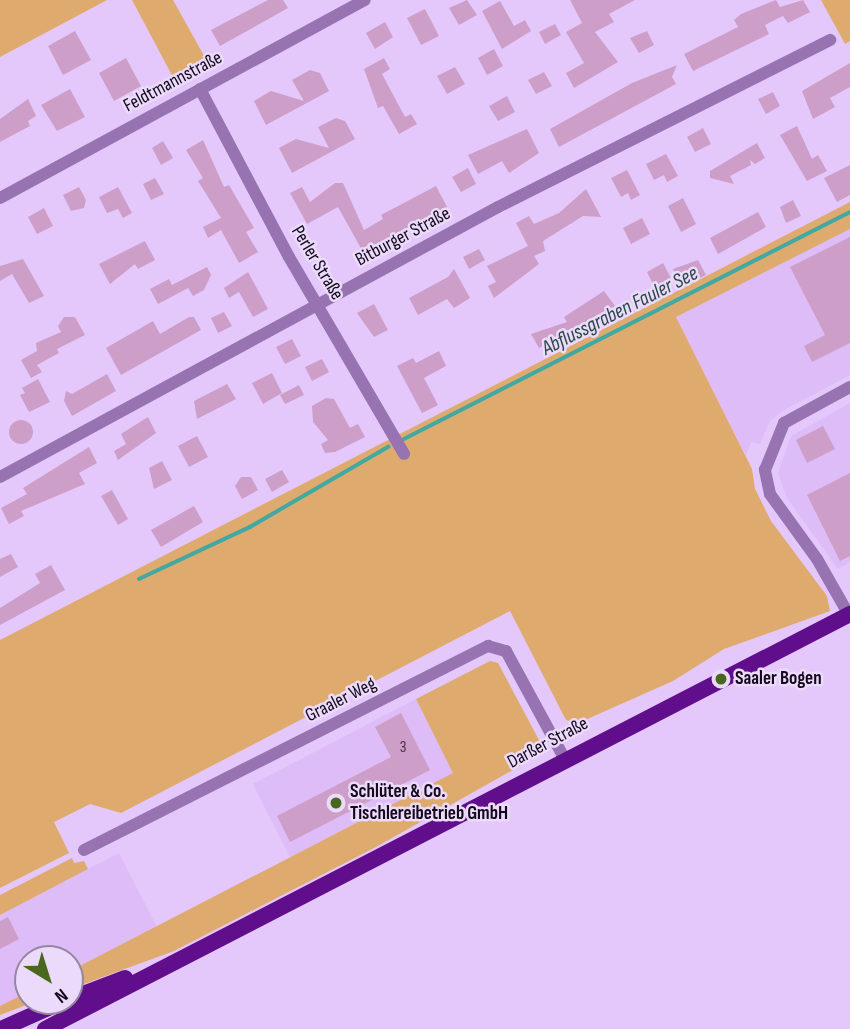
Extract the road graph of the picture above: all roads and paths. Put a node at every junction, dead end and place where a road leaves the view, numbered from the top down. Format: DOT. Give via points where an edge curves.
graph roads {
  1 [pos="365,0"];
  2 [pos="830,40"];
  3 [pos="200,89"];
  4 [pos="0,198"];
  5 [pos="319,304"];
  6 [pos="850,387"];
  7 [pos="404,454"];
  8 [pos="0,477"];
  9 [pos="849,614"];
  10 [pos="564,758"];
  11 [pos="84,850"];
  12 [pos="193,953"];
  13 [pos="84,994"];
  14 [pos="32,1015"];
  15 [pos="1,1029"];
  16 [pos="45,1029"];
  1 -- 3 [label="street, Feldtmannstraße"];
  2 -- 5 [label="street, Bitburger Straße" via="509,201"];
  3 -- 4 [label="street, Feldtmannstraße"];
  3 -- 5 [label="street, Perler Straße"];
  5 -- 7 [label="street, Perler Straße"];
  5 -- 8 [label="street, Bitburger Straße"];
  6 -- 9 [label="street" via="784,423 765,470 770,494 817,559"];
  9 -- 10 [label="main road, Darßer Straße"];
  10 -- 11 [label="street, Graaler Weg" via="506,651 488,646"];
  10 -- 12 [label="main road, Darßer Straße"];
  12 -- 13 [label="main road, Darßer Straße"];
  12 -- 16 [label="main road, Darßer Straße"];
  14 -- 15 [label="main road"];
}
